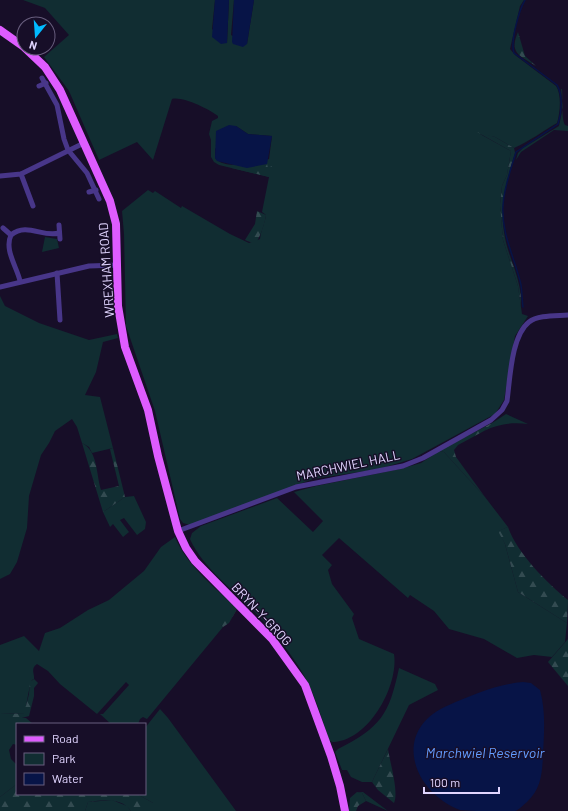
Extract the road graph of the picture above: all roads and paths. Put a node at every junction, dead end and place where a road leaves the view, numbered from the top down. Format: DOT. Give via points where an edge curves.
graph roads {
  1 [pos="0,30"];
  2 [pos="16,42"];
  3 [pos="32,56"];
  4 [pos="42,78"];
  5 [pos="46,83"];
  6 [pos="39,86"];
  7 [pos="84,143"];
  8 [pos="68,150"];
  9 [pos="21,174"];
  10 [pos="0,176"];
  11 [pos="96,190"];
  12 [pos="89,192"];
  13 [pos="99,199"];
  14 [pos="33,206"];
  15 [pos="59,225"];
  16 [pos="3,228"];
  17 [pos="11,235"];
  18 [pos="118,265"];
  19 [pos="57,273"];
  20 [pos="20,281"];
  21 [pos="0,287"];
  22 [pos="568,315"];
  23 [pos="60,320"];
  24 [pos="178,531"];
  25 [pos="345,811"];
  1 -- 2 [label="main road, WREXHAM ROAD"];
  3 -- 7 [label="main road, WREXHAM ROAD" via="45,68 60,90"];
  4 -- 5 [label="street"];
  5 -- 6 [label="street"];
  5 -- 8 [label="street" via="57,105"];
  7 -- 8 [label="street"];
  7 -- 18 [label="main road, WREXHAM ROAD" via="110,202 116,224"];
  8 -- 9 [label="street"];
  8 -- 11 [label="street" via="87,173"];
  9 -- 10 [label="street"];
  9 -- 14 [label="street" via="28,201"];
  11 -- 12 [label="street"];
  11 -- 13 [label="street"];
  15 -- 17 [label="street" via="60,236 26,229"];
  16 -- 17 [label="street"];
  17 -- 20 [label="street" via="9,250"];
  18 -- 19 [label="street" via="89,266"];
  18 -- 24 [label="main road, WREXHAM ROAD" via="118,306 125,347 148,410"];
  19 -- 20 [label="street"];
  19 -- 23 [label="street" via="56,305"];
  20 -- 21 [label="street"];
  22 -- 24 [label="street, MARCHWIEL HALL" via="539,318 523,328 516,339 506,401 502,410 491,420 430,454 397,468 296,487"];
  24 -- 25 [label="main road, BRYN-Y-GROG" via="195,561 272,639 305,685 340,786"];
}
